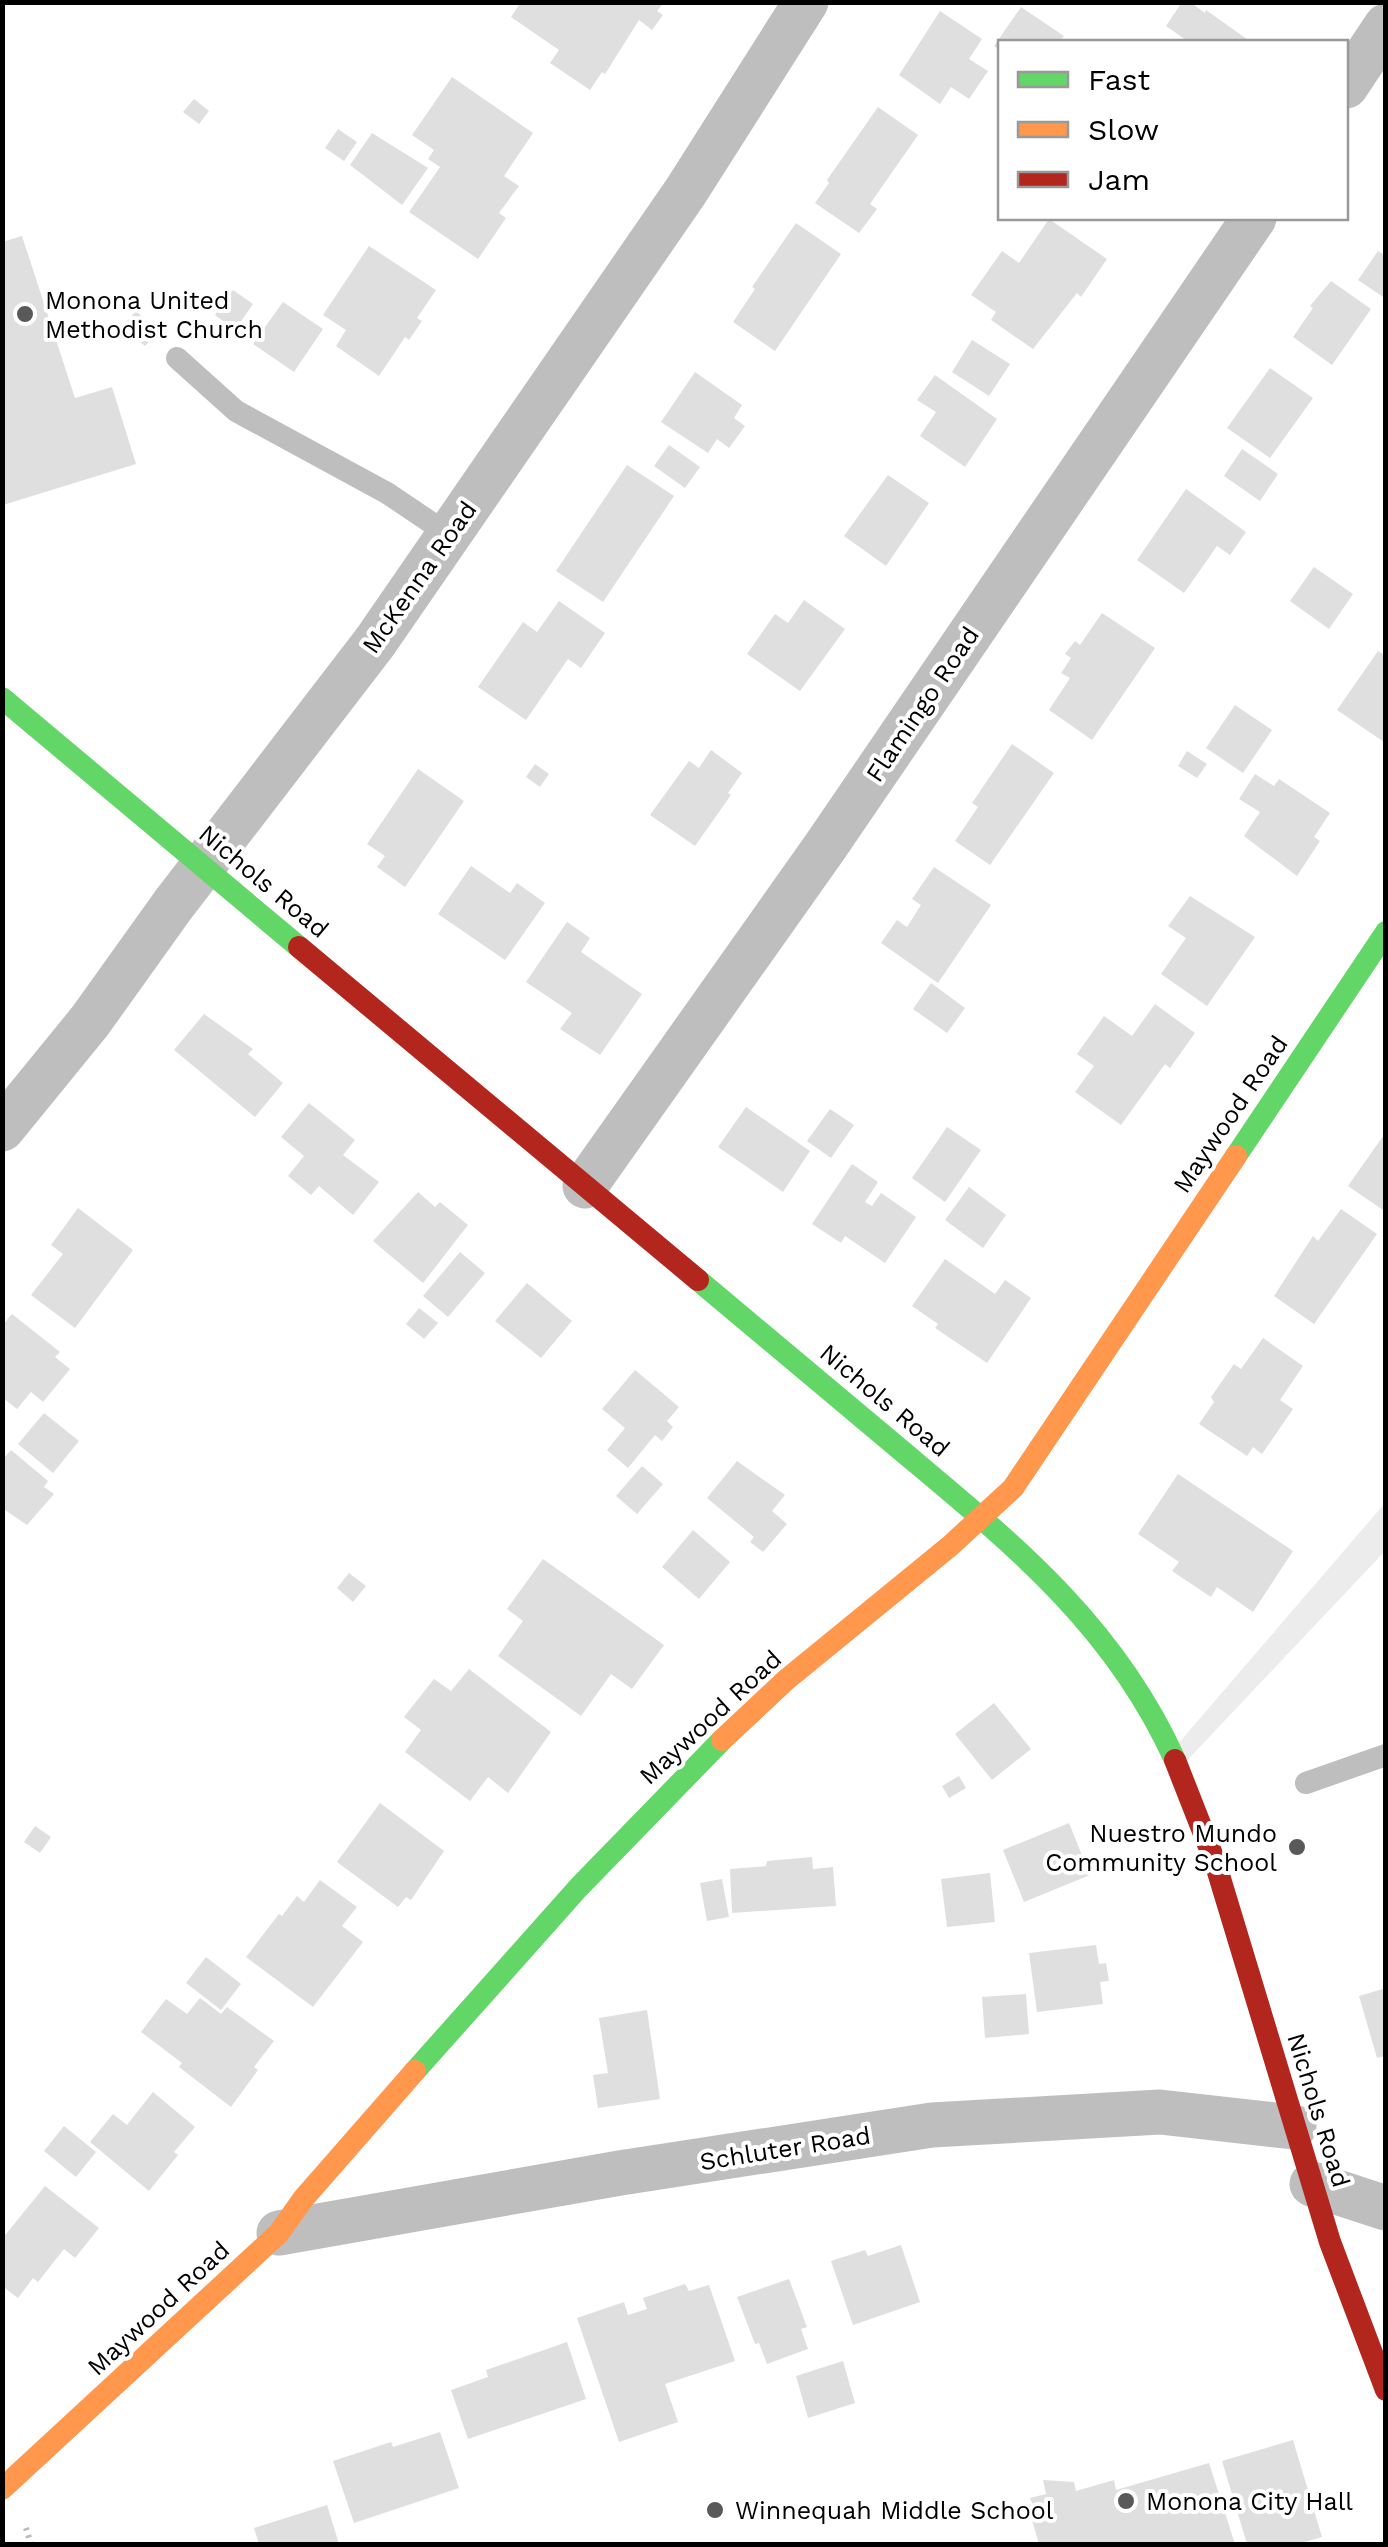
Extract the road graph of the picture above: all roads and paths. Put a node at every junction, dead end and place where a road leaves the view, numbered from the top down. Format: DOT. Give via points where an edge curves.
graph roads {
  1 [pos="806,2"];
  2 [pos="1386,26"];
  3 [pos="1348,83"];
  4 [pos="1253,220"];
  5 [pos="177,358"];
  6 [pos="448,534"];
  7 [pos="2,698"];
  8 [pos="204,866"];
  9 [pos="1386,932"];
  10 [pos="2,1129"];
  11 [pos="586,1186"];
  12 [pos="983,1518"];
  13 [pos="1386,1755"];
  14 [pos="1306,1784"];
  15 [pos="1294,2127"];
  16 [pos="1312,2184"];
  17 [pos="1386,2208"];
  18 [pos="280,2232"];
  19 [pos="1386,2390"];
  20 [pos="2,2489"];
  1 -- 6 [label="street, McKenna Road" via="686,191"];
  2 -- 3 [label="street"];
  4 -- 11 [label="street, Flamingo Road"];
  5 -- 6 [label="lane" via="236,411"];
  6 -- 8 [label="street, McKenna Road" via="375,642"];
  7 -- 8 [label="street, Nichols Road"];
  8 -- 10 [label="street, McKenna Road"];
  8 -- 11 [label="street, Nichols Road"];
  9 -- 12 [label="street, Maywood Road" via="1048,1438"];
  11 -- 12 [label="street, Nichols Road"];
  12 -- 15 [label="street, Nichols Road" via="1073,1602 1122,1664 1180,1768"];
  12 -- 18 [label="street, Maywood Road" via="755,1707 619,1842"];
  13 -- 14 [label="lane"];
  15 -- 16 [label="street, Nichols Road"];
  15 -- 18 [label="street, Schluter Road" via="1160,2112 932,2126"];
  16 -- 17 [label="street"];
  16 -- 19 [label="street, Nichols Road"];
  18 -- 20 [label="street, Maywood Road"];
}
